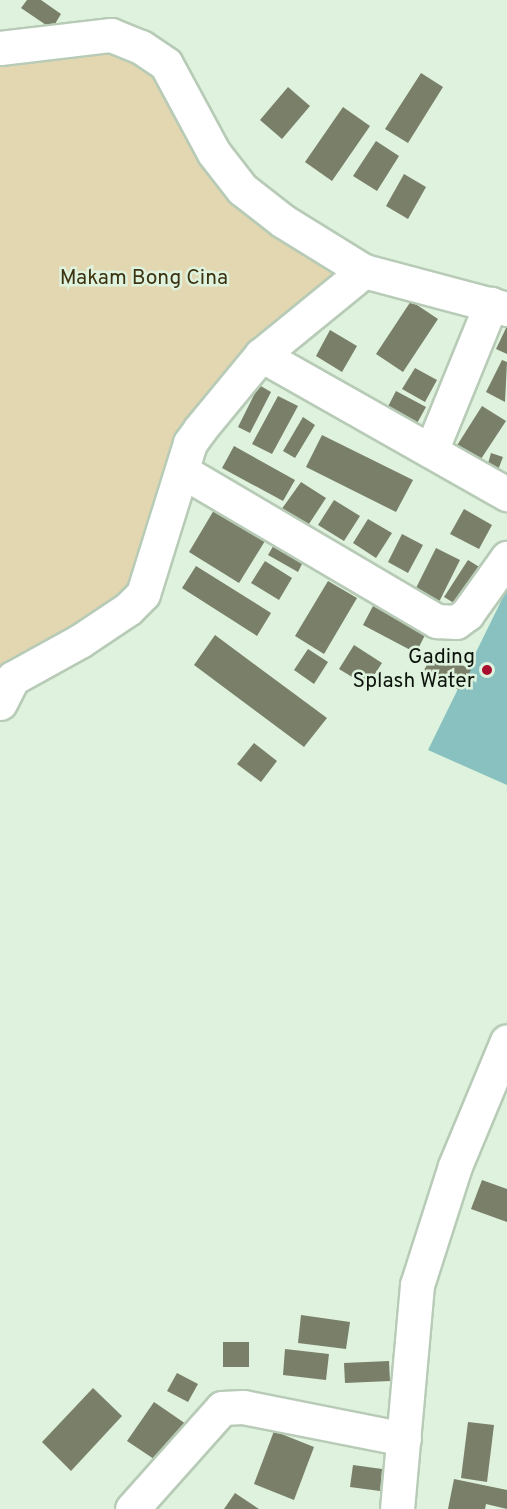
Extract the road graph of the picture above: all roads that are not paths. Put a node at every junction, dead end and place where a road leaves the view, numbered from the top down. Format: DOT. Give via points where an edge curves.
graph roads {
  1 [pos="0,48"];
  2 [pos="364,271"];
  3 [pos="499,307"];
  4 [pos="261,355"];
  5 [pos="431,451"];
  6 [pos="182,471"];
  7 [pos="507,494"];
  8 [pos="507,558"];
  9 [pos="0,704"];
  10 [pos="507,1041"];
  11 [pos="404,1439"];
  12 [pos="132,1509"];
  13 [pos="397,1509"];
  1 -- 2 [label="street" via="111,35 141,46 166,64 214,153 242,189 283,221"];
  2 -- 3 [label="street"];
  2 -- 4 [label="street"];
  3 -- 5 [label="street"];
  4 -- 5 [label="street"];
  4 -- 6 [label="street" via="195,436"];
  5 -- 7 [label="street"];
  6 -- 8 [label="street" via="437,621 456,622 467,614"];
  6 -- 9 [label="street" via="142,594 128,609 80,641 13,678"];
  10 -- 11 [label="street" via="455,1166 417,1285"];
  11 -- 12 [label="street" via="243,1407 222,1408"];
  11 -- 13 [label="street"];
}
